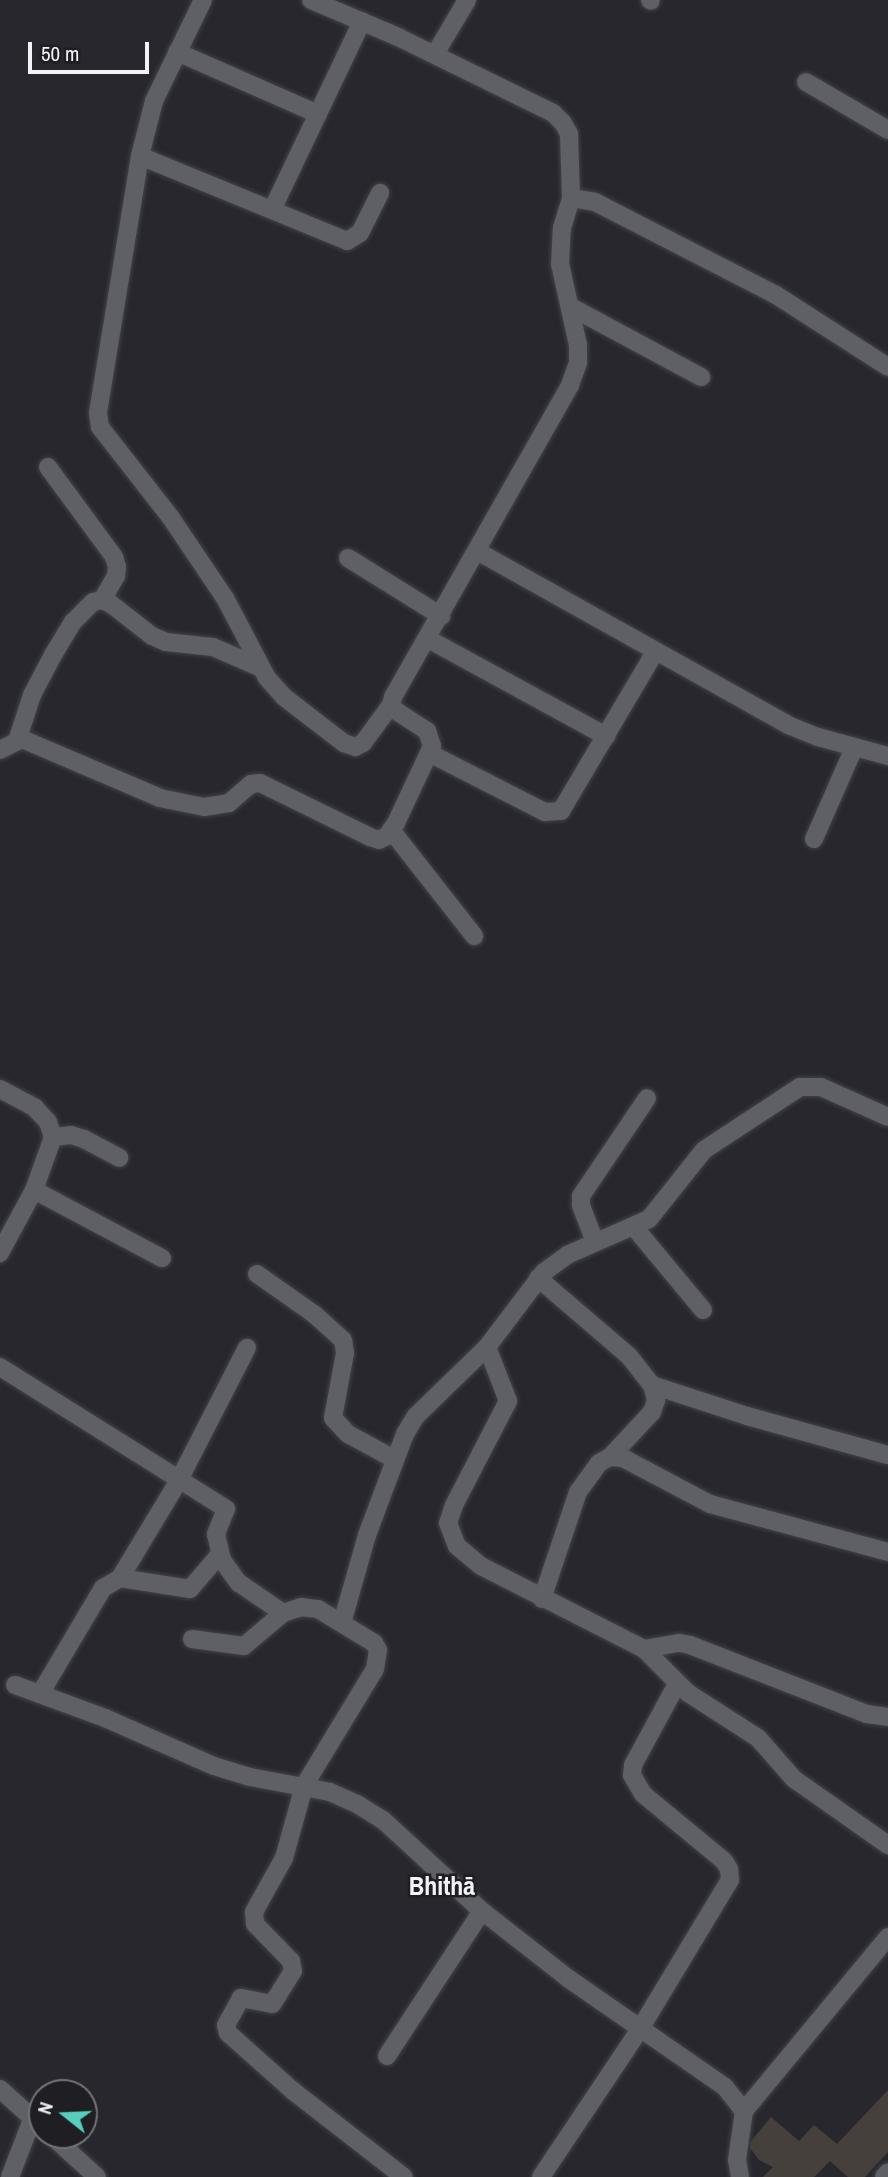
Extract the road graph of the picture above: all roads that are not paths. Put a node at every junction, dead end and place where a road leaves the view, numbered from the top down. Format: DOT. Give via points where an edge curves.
graph roads {
  1 [pos="203,0"];
  2 [pos="311,0"];
  3 [pos="467,0"];
  4 [pos="362,22"];
  5 [pos="177,52"];
  6 [pos="435,54"];
  7 [pos="806,82"];
  8 [pos="318,114"];
  9 [pos="888,130"];
  10 [pos="140,156"];
  11 [pos="380,193"];
  12 [pos="571,198"];
  13 [pos="273,208"];
  14 [pos="571,307"];
  15 [pos="888,367"];
  16 [pos="701,377"];
  17 [pos="48,467"];
  18 [pos="477,551"];
  19 [pos="348,558"];
  20 [pos="102,600"];
  21 [pos="441,616"];
  22 [pos="428,639"];
  23 [pos="655,652"];
  24 [pos="261,668"];
  25 [pos="391,705"];
  26 [pos="606,736"];
  27 [pos="10,743"];
  28 [pos="854,748"];
  29 [pos="429,753"];
  30 [pos="888,756"];
  31 [pos="391,830"];
  32 [pos="814,839"];
  33 [pos="474,936"];
  34 [pos="0,1089"];
  35 [pos="647,1098"];
  36 [pos="888,1117"];
  37 [pos="53,1137"];
  38 [pos="119,1158"];
  39 [pos="34,1189"];
  40 [pos="634,1227"];
  41 [pos="595,1242"];
  42 [pos="0,1253"];
  43 [pos="162,1258"];
  44 [pos="257,1275"];
  45 [pos="538,1278"];
  46 [pos="703,1310"];
  47 [pos="487,1347"];
  48 [pos="247,1348"];
  49 [pos="0,1367"];
  50 [pos="652,1385"];
  51 [pos="888,1455"];
  52 [pos="610,1457"];
  53 [pos="394,1459"];
  54 [pos="178,1479"];
  55 [pos="888,1552"];
  56 [pos="220,1554"];
  57 [pos="120,1578"];
  58 [pos="542,1599"];
  59 [pos="283,1613"];
  60 [pos="342,1623"];
  61 [pos="192,1639"];
  62 [pos="644,1649"];
  63 [pos="677,1684"];
  64 [pos="15,1685"];
  65 [pos="40,1694"];
  66 [pos="888,1717"];
  67 [pos="304,1786"];
  68 [pos="888,1845"];
  69 [pos="482,1911"];
  70 [pos="888,1937"];
  71 [pos="640,2029"];
  72 [pos="387,2056"];
  73 [pos="0,2089"];
  74 [pos="744,2110"];
  75 [pos="28,2114"];
  76 [pos="28,2140"];
  77 [pos="61,2149"];
  78 [pos="75,2169"];
  79 [pos="888,2172"];
  80 [pos="10,2177"];
  81 [pos="97,2177"];
  82 [pos="404,2177"];
  83 [pos="541,2177"];
  84 [pos="740,2177"];
  85 [pos="884,2177"];
  1 -- 5 [label="street"];
  2 -- 4 [label="street"];
  3 -- 6 [label="street"];
  4 -- 6 [label="street"];
  4 -- 8 [label="street"];
  5 -- 8 [label="street"];
  5 -- 10 [label="street" via="154,101"];
  6 -- 12 [label="street" via="514,92 564,123 569,134"];
  7 -- 9 [label="street"];
  8 -- 13 [label="street"];
  10 -- 13 [label="street"];
  10 -- 24 [label="street" via="98,413 100,427 172,518 225,598"];
  11 -- 13 [label="street" via="360,233 348,241"];
  12 -- 14 [label="street" via="562,228 560,264"];
  12 -- 15 [label="street" via="595,202 776,295"];
  14 -- 16 [label="street"];
  14 -- 18 [label="street" via="579,354 575,373"];
  17 -- 20 [label="street" via="114,557 116,576"];
  18 -- 21 [label="street"];
  18 -- 23 [label="street"];
  19 -- 21 [label="street"];
  20 -- 24 [label="street" via="166,642 214,647"];
  20 -- 27 [label="street" via="93,602 73,622"];
  21 -- 22 [label="street"];
  22 -- 25 [label="street"];
  22 -- 26 [label="street"];
  23 -- 26 [label="street"];
  23 -- 28 [label="street" via="788,725"];
  24 -- 25 [label="street" via="284,697 352,746 363,743"];
  25 -- 29 [label="street" via="427,731 432,738"];
  26 -- 29 [label="street" via="566,805 554,814"];
  27 -- 31 [label="street" via="178,803 217,807 251,784 260,783 370,837 379,840"];
  28 -- 30 [label="street"];
  28 -- 32 [label="street"];
  29 -- 31 [label="street"];
  31 -- 33 [label="street"];
  34 -- 37 [label="street" via="35,1108 48,1122"];
  35 -- 41 [label="street" via="582,1196 580,1205"];
  36 -- 40 [label="street" via="821,1087 800,1087 704,1150 657,1211"];
  37 -- 38 [label="street" via="84,1139"];
  37 -- 39 [label="street"];
  39 -- 42 [label="street"];
  39 -- 43 [label="street"];
  40 -- 41 [label="street"];
  40 -- 46 [label="street"];
  41 -- 45 [label="street" via="567,1255"];
  44 -- 53 [label="street" via="343,1340 345,1353 333,1418 348,1434"];
  45 -- 47 [label="street"];
  45 -- 50 [label="street" via="629,1356"];
  47 -- 53 [label="street" via="416,1416"];
  47 -- 58 [label="street" via="508,1401 454,1505 450,1532 457,1546 481,1566"];
  48 -- 54 [label="street"];
  49 -- 54 [label="street"];
  50 -- 51 [label="street"];
  50 -- 52 [label="street" via="656,1400 652,1412"];
  52 -- 55 [label="street" via="623,1458 710,1504"];
  52 -- 58 [label="street" via="598,1463 578,1492"];
  53 -- 60 [label="street"];
  54 -- 56 [label="street" via="226,1509 216,1534"];
  54 -- 57 [label="street"];
  56 -- 57 [label="street" via="190,1589"];
  56 -- 59 [label="street" via="239,1583"];
  57 -- 65 [label="street" via="103,1588"];
  58 -- 62 [label="street"];
  59 -- 60 [label="street" via="293,1607 318,1609"];
  59 -- 61 [label="street" via="244,1646"];
  60 -- 67 [label="street" via="374,1643 379,1659"];
  62 -- 63 [label="street"];
  62 -- 66 [label="street" via="690,1645 867,1714"];
  63 -- 68 [label="street" via="758,1738 794,1779"];
  63 -- 71 [label="street" via="633,1765 632,1775 643,1794 724,1861 730,1880"];
  64 -- 65 [label="street"];
  65 -- 67 [label="street" via="215,1766"];
  67 -- 69 [label="street" via="330,1792 383,1820"];
  67 -- 82 [label="street" via="284,1858 253,1918 291,1961 293,1971 272,2004 241,1998 226,2029 293,2091"];
  69 -- 71 [label="street"];
  69 -- 72 [label="street"];
  70 -- 74 [label="street"];
  71 -- 74 [label="street" via="725,2087"];
  71 -- 83 [label="street"];
  73 -- 75 [label="street"];
  74 -- 84 [label="street" via="737,2160"];
  76 -- 80 [label="street"];
  77 -- 78 [label="street"];
  78 -- 81 [label="street"];
  79 -- 85 [label="street"];
}
